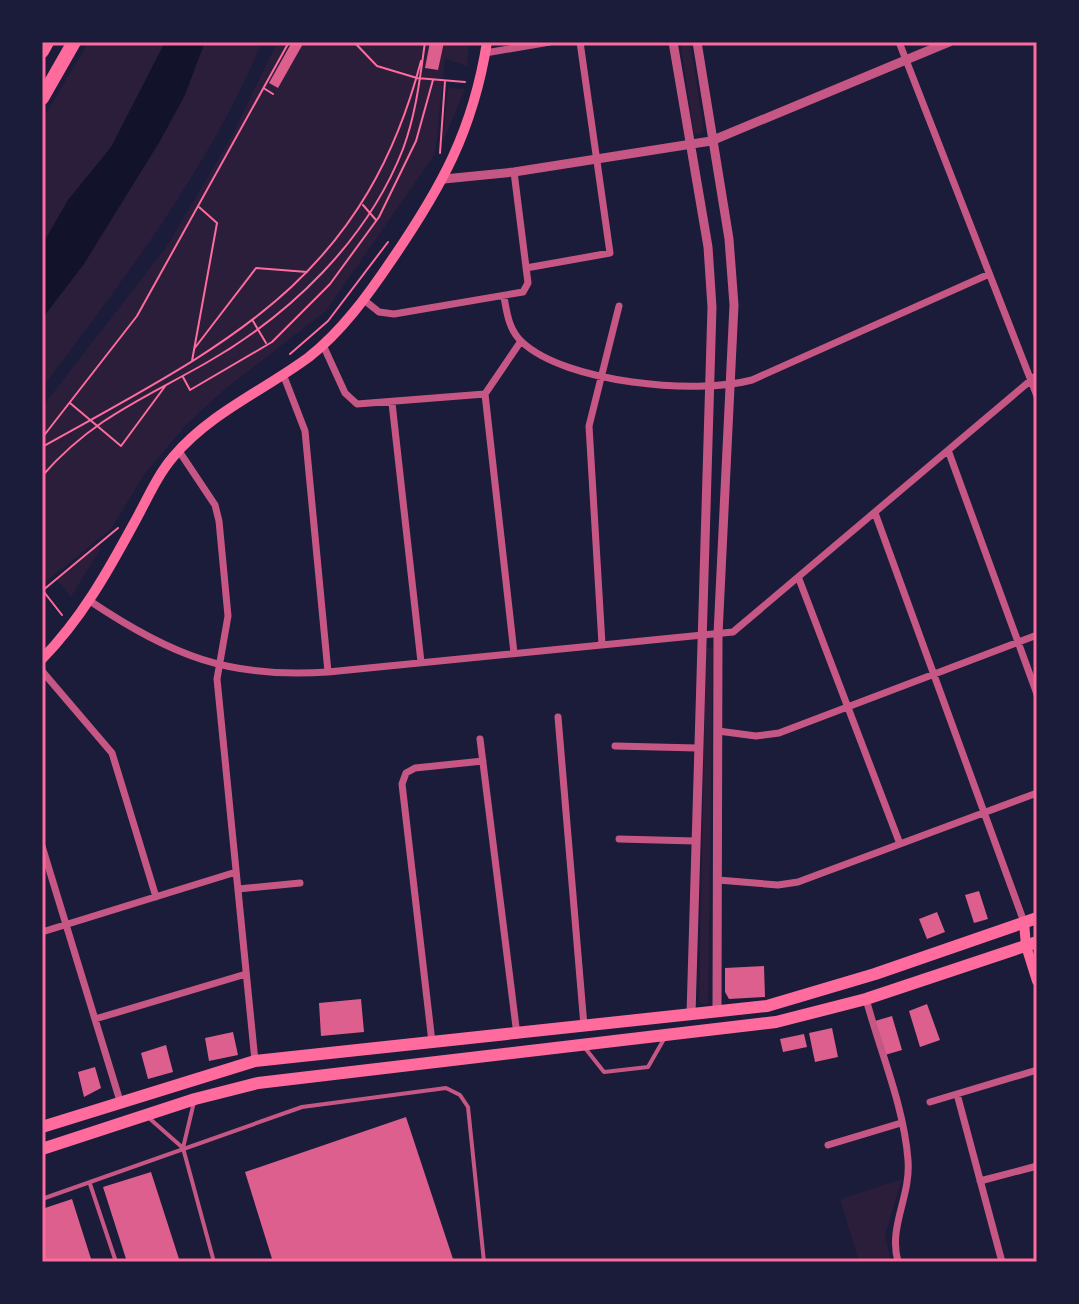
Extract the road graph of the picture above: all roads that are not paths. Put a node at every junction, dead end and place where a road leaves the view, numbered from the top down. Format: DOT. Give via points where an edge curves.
graph roads {
  1 [pos="47,42"];
  2 [pos="74,42"];
  3 [pos="550,42"];
  4 [pos="580,42"];
  5 [pos="673,42"];
  6 [pos="697,42"];
  7 [pos="899,42"];
  8 [pos="949,42"];
  9 [pos="486,48"];
  10 [pos="42,51"];
  11 [pos="906,60"];
  12 [pos="42,98"];
  13 [pos="711,141"];
  14 [pos="688,144"];
  15 [pos="597,160"];
  16 [pos="514,172"];
  17 [pos="444,179"];
  18 [pos="526,268"];
  19 [pos="987,275"];
  20 [pos="504,297"];
  21 [pos="364,300"];
  22 [pos="619,306"];
  23 [pos="521,341"];
  24 [pos="323,345"];
  25 [pos="283,374"];
  26 [pos="1034,377"];
  27 [pos="601,378"];
  28 [pos="709,386"];
  29 [pos="731,386"];
  30 [pos="485,394"];
  31 [pos="1037,396"];
  32 [pos="392,403"];
  33 [pos="948,450"];
  34 [pos="179,451"];
  35 [pos="875,513"];
  36 [pos="799,579"];
  37 [pos="90,601"];
  38 [pos="701,634"];
  39 [pos="718,634"];
  40 [pos="1037,635"];
  41 [pos="1017,642"];
  42 [pos="602,644"];
  43 [pos="514,653"];
  44 [pos="42,659"];
  45 [pos="421,662"];
  46 [pos="217,666"];
  47 [pos="42,671"];
  48 [pos="328,672"];
  49 [pos="935,674"];
  50 [pos="1037,694"];
  51 [pos="847,707"];
  52 [pos="558,717"];
  53 [pos="718,731"];
  54 [pos="480,739"];
  55 [pos="615,746"];
  56 [pos="697,748"];
  57 [pos="483,761"];
  58 [pos="1037,793"];
  59 [pos="986,812"];
  60 [pos="619,839"];
  61 [pos="695,841"];
  62 [pos="900,844"];
  63 [pos="42,846"];
  64 [pos="236,872"];
  65 [pos="718,880"];
  66 [pos="300,883"];
  67 [pos="238,889"];
  68 [pos="156,897"];
  69 [pos="1037,918"];
  70 [pos="1024,922"];
  71 [pos="66,925"];
  72 [pos="42,932"];
  73 [pos="1032,944"];
  74 [pos="246,974"];
  75 [pos="875,974"];
  76 [pos="1037,981"];
  77 [pos="866,999"];
  78 [pos="717,1012"];
  79 [pos="691,1014"];
  80 [pos="95,1019"];
  81 [pos="584,1026"];
  82 [pos="517,1035"];
  83 [pos="665,1037"];
  84 [pos="432,1044"];
  85 [pos="584,1046"];
  86 [pos="255,1061"];
  87 [pos="1037,1070"];
  88 [pos="957,1094"];
  89 [pos="195,1099"];
  90 [pos="120,1101"];
  91 [pos="930,1102"];
  92 [pos="143,1115"];
  93 [pos="901,1123"];
  94 [pos="42,1127"];
  95 [pos="828,1145"];
  96 [pos="183,1148"];
  97 [pos="42,1149"];
  98 [pos="1037,1166"];
  99 [pos="980,1181"];
  100 [pos="90,1184"];
  101 [pos="42,1199"];
  102 [pos="116,1262"];
  103 [pos="214,1262"];
  104 [pos="484,1262"];
  105 [pos="898,1262"];
  106 [pos="1002,1262"];
  1 -- 10 [label="highway"];
  2 -- 12 [label="highway"];
  3 -- 9 [label="street"];
  4 -- 15 [label="street"];
  5 -- 14 [label="street"];
  6 -- 13 [label="street"];
  7 -- 11 [label="street"];
  8 -- 11 [label="street"];
  9 -- 17 [label="main road" via="471,117"];
  11 -- 13 [label="street"];
  11 -- 19 [label="street"];
  13 -- 14 [label="street"];
  13 -- 29 [label="street" via="733,271"];
  14 -- 15 [label="street"];
  14 -- 28 [label="street" via="711,279"];
  15 -- 16 [label="street"];
  15 -- 18 [label="street" via="610,253"];
  16 -- 17 [label="street"];
  16 -- 18 [label="street"];
  17 -- 21 [label="main road"];
  18 -- 20 [label="street" via="523,292"];
  19 -- 26 [label="street"];
  19 -- 29 [label="street"];
  20 -- 21 [label="street" via="394,314 379,312"];
  20 -- 23 [label="street" via="511,327"];
  21 -- 24 [label="main road"];
  22 -- 27 [label="street"];
  23 -- 27 [label="street"];
  23 -- 30 [label="street"];
  24 -- 25 [label="main road"];
  24 -- 32 [label="street" via="352,401"];
  25 -- 34 [label="main road" via="211,420"];
  25 -- 48 [label="street" via="305,431"];
  26 -- 31 [label="street"];
  26 -- 33 [label="street"];
  27 -- 28 [label="street"];
  27 -- 42 [label="street" via="589,433"];
  28 -- 29 [label="street"];
  28 -- 38 [label="street"];
  29 -- 39 [label="street"];
  30 -- 32 [label="street"];
  30 -- 43 [label="street"];
  32 -- 45 [label="street"];
  33 -- 35 [label="street"];
  33 -- 41 [label="street"];
  34 -- 37 [label="main road"];
  34 -- 46 [label="street" via="218,515 228,623"];
  35 -- 36 [label="street"];
  35 -- 49 [label="street"];
  36 -- 39 [label="street" via="739,629"];
  36 -- 51 [label="street"];
  37 -- 44 [label="main road"];
  37 -- 46 [label="street" via="173,651"];
  38 -- 39 [label="street"];
  38 -- 42 [label="street"];
  38 -- 56 [label="street"];
  39 -- 53 [label="street"];
  40 -- 41 [label="street"];
  41 -- 49 [label="street"];
  41 -- 50 [label="street"];
  42 -- 43 [label="street"];
  43 -- 45 [label="street"];
  45 -- 48 [label="street"];
  46 -- 48 [label="street" via="264,673"];
  46 -- 64 [label="street"];
  47 -- 68 [label="street" via="110,747"];
  49 -- 51 [label="street"];
  49 -- 59 [label="street"];
  51 -- 53 [label="street" via="772,735"];
  51 -- 62 [label="street"];
  52 -- 81 [label="street"];
  53 -- 65 [label="street"];
  54 -- 57 [label="street"];
  55 -- 56 [label="street"];
  56 -- 61 [label="street"];
  57 -- 82 [label="street"];
  57 -- 84 [label="street" via="415,768 402,784"];
  58 -- 59 [label="street"];
  59 -- 62 [label="street"];
  59 -- 70 [label="street"];
  60 -- 61 [label="street"];
  61 -- 79 [label="street"];
  62 -- 65 [label="street" via="792,883"];
  63 -- 71 [label="street"];
  64 -- 67 [label="street"];
  64 -- 68 [label="street"];
  65 -- 78 [label="street"];
  66 -- 67 [label="street"];
  67 -- 74 [label="street"];
  68 -- 71 [label="street"];
  69 -- 70 [label="main road"];
  70 -- 73 [label="main road"];
  70 -- 75 [label="main road"];
  71 -- 72 [label="street"];
  71 -- 80 [label="street"];
  73 -- 76 [label="main road"];
  73 -- 77 [label="main road"];
  74 -- 80 [label="street"];
  74 -- 86 [label="street"];
  75 -- 77 [label="main road"];
  75 -- 78 [label="main road" via="767,1006"];
  77 -- 83 [label="main road" via="776,1022"];
  77 -- 93 [label="street"];
  78 -- 79 [label="main road"];
  79 -- 81 [label="main road"];
  80 -- 90 [label="street"];
  81 -- 82 [label="main road"];
  82 -- 84 [label="main road"];
  83 -- 85 [label="main road"];
  83 -- 85 [label="lane" via="648,1067 604,1072"];
  84 -- 86 [label="main road"];
  85 -- 89 [label="main road" via="258,1083"];
  86 -- 90 [label="main road"];
  87 -- 88 [label="street"];
  88 -- 91 [label="street"];
  88 -- 99 [label="street"];
  89 -- 92 [label="main road"];
  89 -- 96 [label="lane"];
  90 -- 94 [label="main road"];
  92 -- 96 [label="lane"];
  92 -- 97 [label="main road"];
  93 -- 95 [label="street"];
  93 -- 105 [label="street" via="909,1163 893,1238"];
  96 -- 100 [label="lane"];
  96 -- 103 [label="lane"];
  96 -- 104 [label="lane" via="302,1107 446,1088 468,1107"];
  98 -- 99 [label="street"];
  99 -- 106 [label="street"];
  100 -- 101 [label="lane"];
  100 -- 102 [label="lane"];
}
